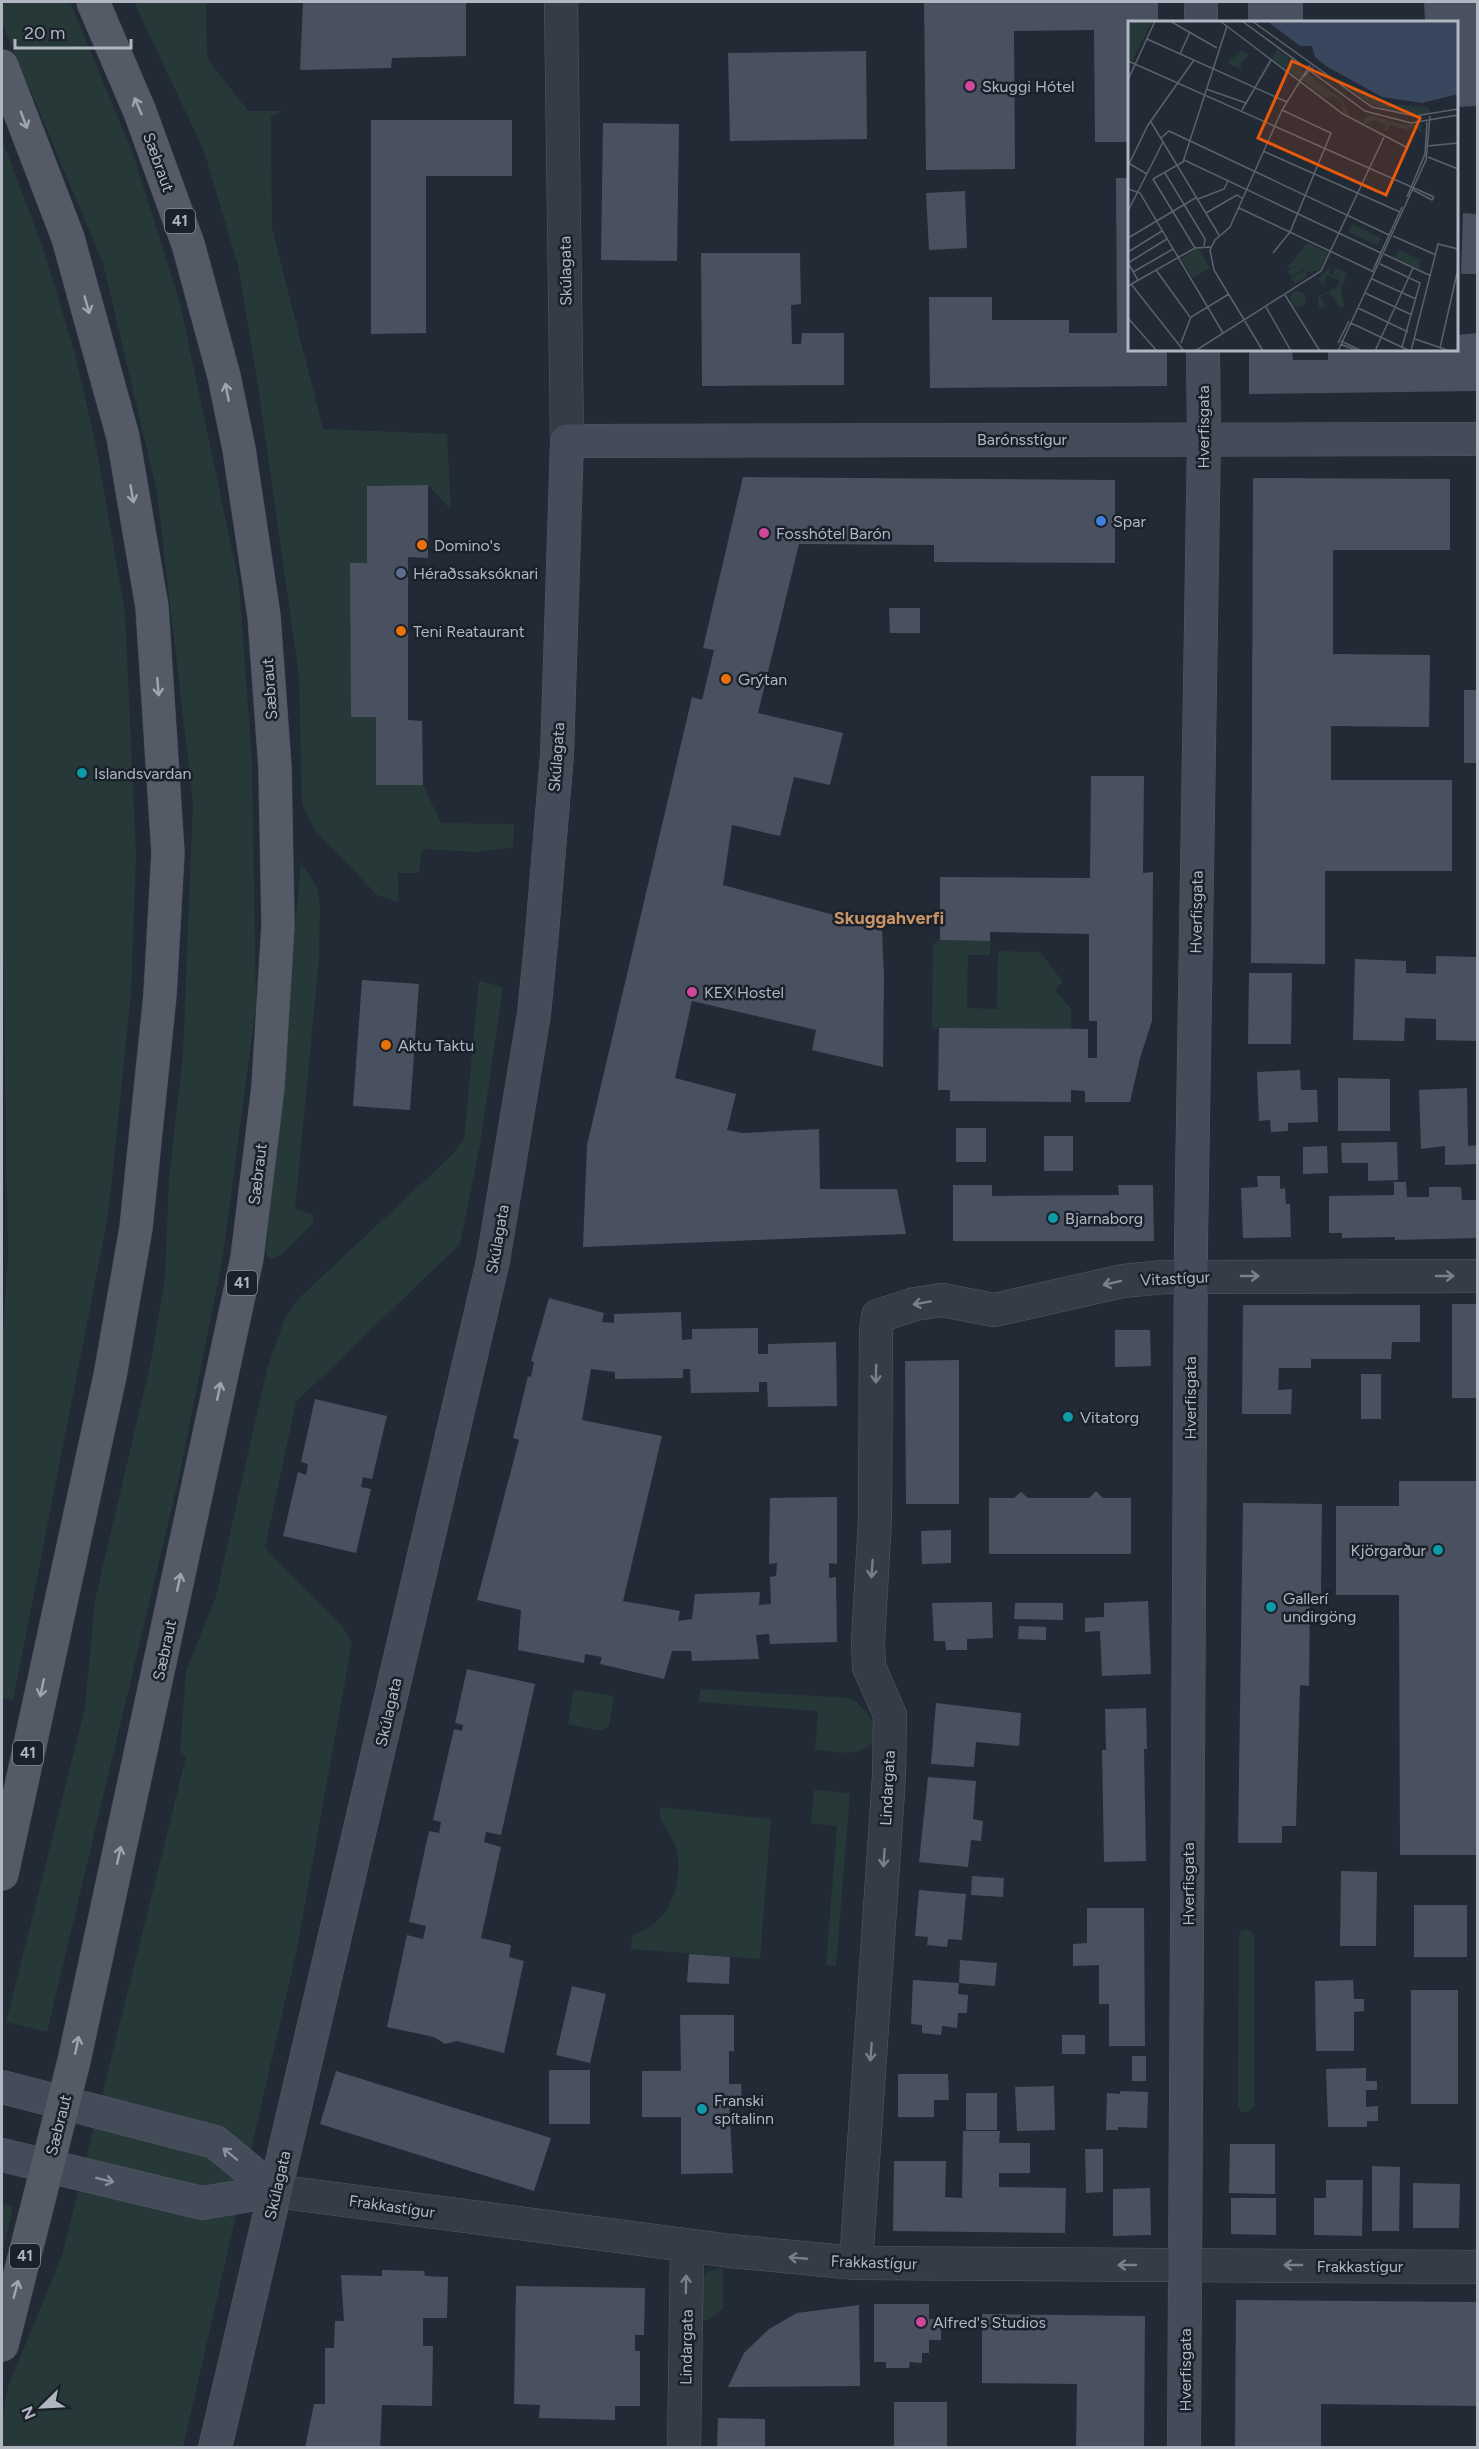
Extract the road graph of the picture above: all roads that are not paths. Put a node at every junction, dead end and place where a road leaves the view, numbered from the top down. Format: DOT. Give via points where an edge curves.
graph roads {
  1 [pos="93,2"];
  2 [pos="561,2"];
  3 [pos="1201,2"];
  4 [pos="1201,21"];
  5 [pos="2,66"];
  6 [pos="1203,351"];
  7 [pos="1204,438"];
  8 [pos="1478,439"];
  9 [pos="567,441"];
  10 [pos="1191,1276"];
  11 [pos="1478,1276"];
  12 [pos="878,1316"];
  13 [pos="2,1874"];
  14 [pos="2,2087"];
  15 [pos="64,2102"];
  16 [pos="2,2155"];
  17 [pos="48,2166"];
  18 [pos="275,2191"];
  19 [pos="687,2246"];
  20 [pos="856,2263"];
  21 [pos="1185,2265"];
  22 [pos="1478,2267"];
  23 [pos="2,2345"];
  24 [pos="215,2448"];
  25 [pos="684,2448"];
  26 [pos="1184,2448"];
  15 -- 1 [label="main road, Sæbraut / 41, one-way" via="247,1258 268,1087 278,925 275,768 264,616 239,449 224,376 188,244 140,112"];
  2 -- 9 [label="street, Skúlagata"];
  3 -- 4 [label="street"];
  5 -- 13 [label="main road, 41, one-way" via="68,238 123,437 152,607 168,852 160,995 136,1227 110,1376"];
  6 -- 7 [label="street, Hverfisgata"];
  7 -- 8 [label="street, Barónsstígur"];
  7 -- 9 [label="street, Barónsstígur"];
  7 -- 10 [label="street, Hverfisgata"];
  9 -- 18 [label="street, Skúlagata" via="557,755 543,922 534,1014 493,1261"];
  10 -- 11 [label="street, Vitastígur, one-way"];
  10 -- 12 [label="street, Vitastígur, one-way" via="1124,1281 994,1310 942,1300"];
  10 -- 21 [label="street, Hverfisgata"];
  12 -- 20 [label="street, Lindargata, one-way" via="875,1519 868,1641 869,1667 890,1715 889,1776"];
  14 -- 15 [label="street"];
  15 -- 17 [label="main road, Sæbraut / 41"];
  18 -- 15 [label="street, one-way" via="215,2142"];
  16 -- 17 [label="street, Frakkastígur"];
  17 -- 18 [label="street, Frakkastígur, one-way" via="202,2203"];
  23 -- 17 [label="main road, Sæbraut / 41, one-way"];
  18 -- 19 [label="street, Frakkastígur"];
  18 -- 24 [label="street, Skúlagata"];
  20 -- 19 [label="street, Frakkastígur, one-way"];
  25 -- 19 [label="street, Lindargata, one-way"];
  21 -- 20 [label="street, Frakkastígur, one-way"];
  22 -- 21 [label="street, Frakkastígur, one-way"];
  21 -- 26 [label="street, Hverfisgata"];
}
